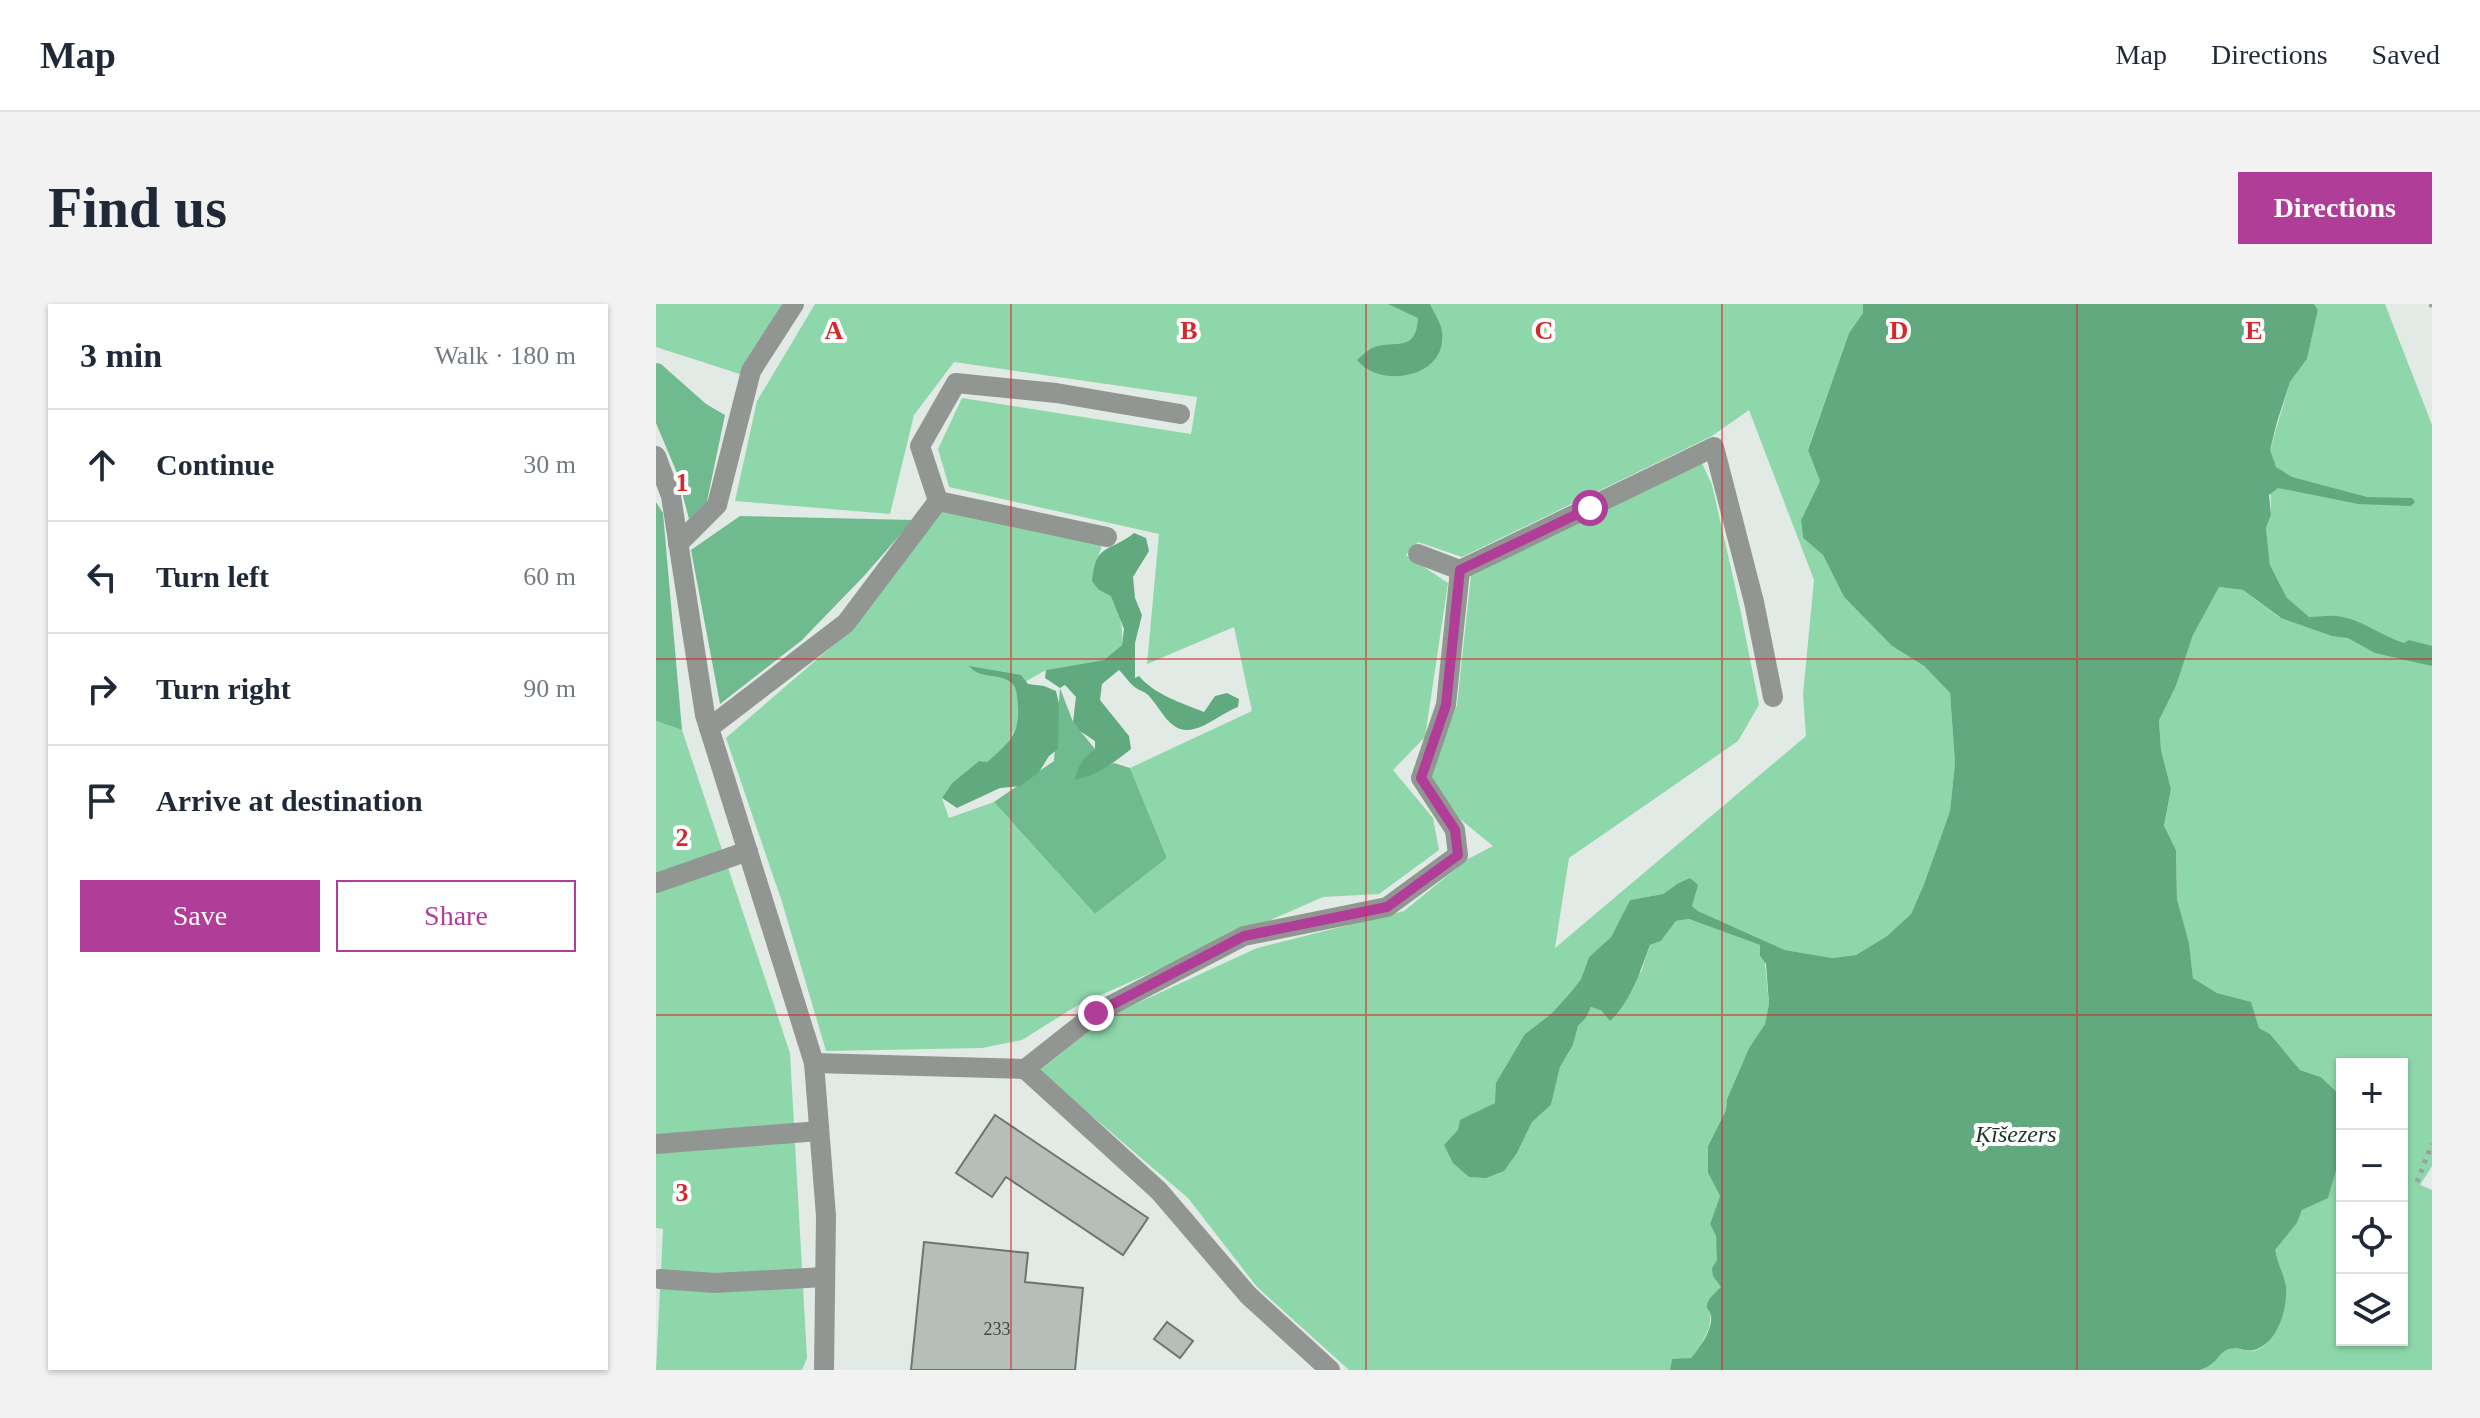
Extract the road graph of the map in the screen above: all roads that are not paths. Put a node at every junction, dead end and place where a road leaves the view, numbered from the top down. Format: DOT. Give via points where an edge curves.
graph roads {
  1 [pos="794,304"];
  2 [pos="1180,414"];
  3 [pos="656,456"];
  4 [pos="938,501"];
  5 [pos="1107,537"];
  6 [pos="678,544"];
  7 [pos="1418,554"];
  8 [pos="1460,570"];
  9 [pos="1773,697"];
  10 [pos="709,728"];
  11 [pos="748,851"];
  12 [pos="656,883"];
  13 [pos="814,1063"];
  14 [pos="1025,1069"];
  15 [pos="819,1131"];
  16 [pos="656,1144"];
  17 [pos="825,1277"];
  18 [pos="660,1279"];
  19 [pos="824,1370"];
  20 [pos="1330,1370"];
  1 -- 6 [label="street" via="751,371 717,505"];
  2 -- 4 [label="street" via="956,383 920,446"];
  3 -- 6 [label="street" via="671,496"];
  4 -- 5 [label="street"];
  4 -- 10 [label="street" via="846,623"];
  6 -- 10 [label="street"];
  7 -- 8 [label="street"];
  8 -- 9 [label="street" via="1714,447"];
  8 -- 14 [label="street" via="1446,705 1421,778 1455,830 1458,855 1387,907 1244,936 1096,1013"];
  10 -- 11 [label="street"];
  11 -- 12 [label="street"];
  11 -- 13 [label="street"];
  13 -- 14 [label="street"];
  13 -- 15 [label="street"];
  14 -- 20 [label="street" via="1159,1191 1248,1295"];
  15 -- 16 [label="street"];
  15 -- 17 [label="street"];
  17 -- 18 [label="street" via="714,1283"];
  17 -- 19 [label="street"];
}
